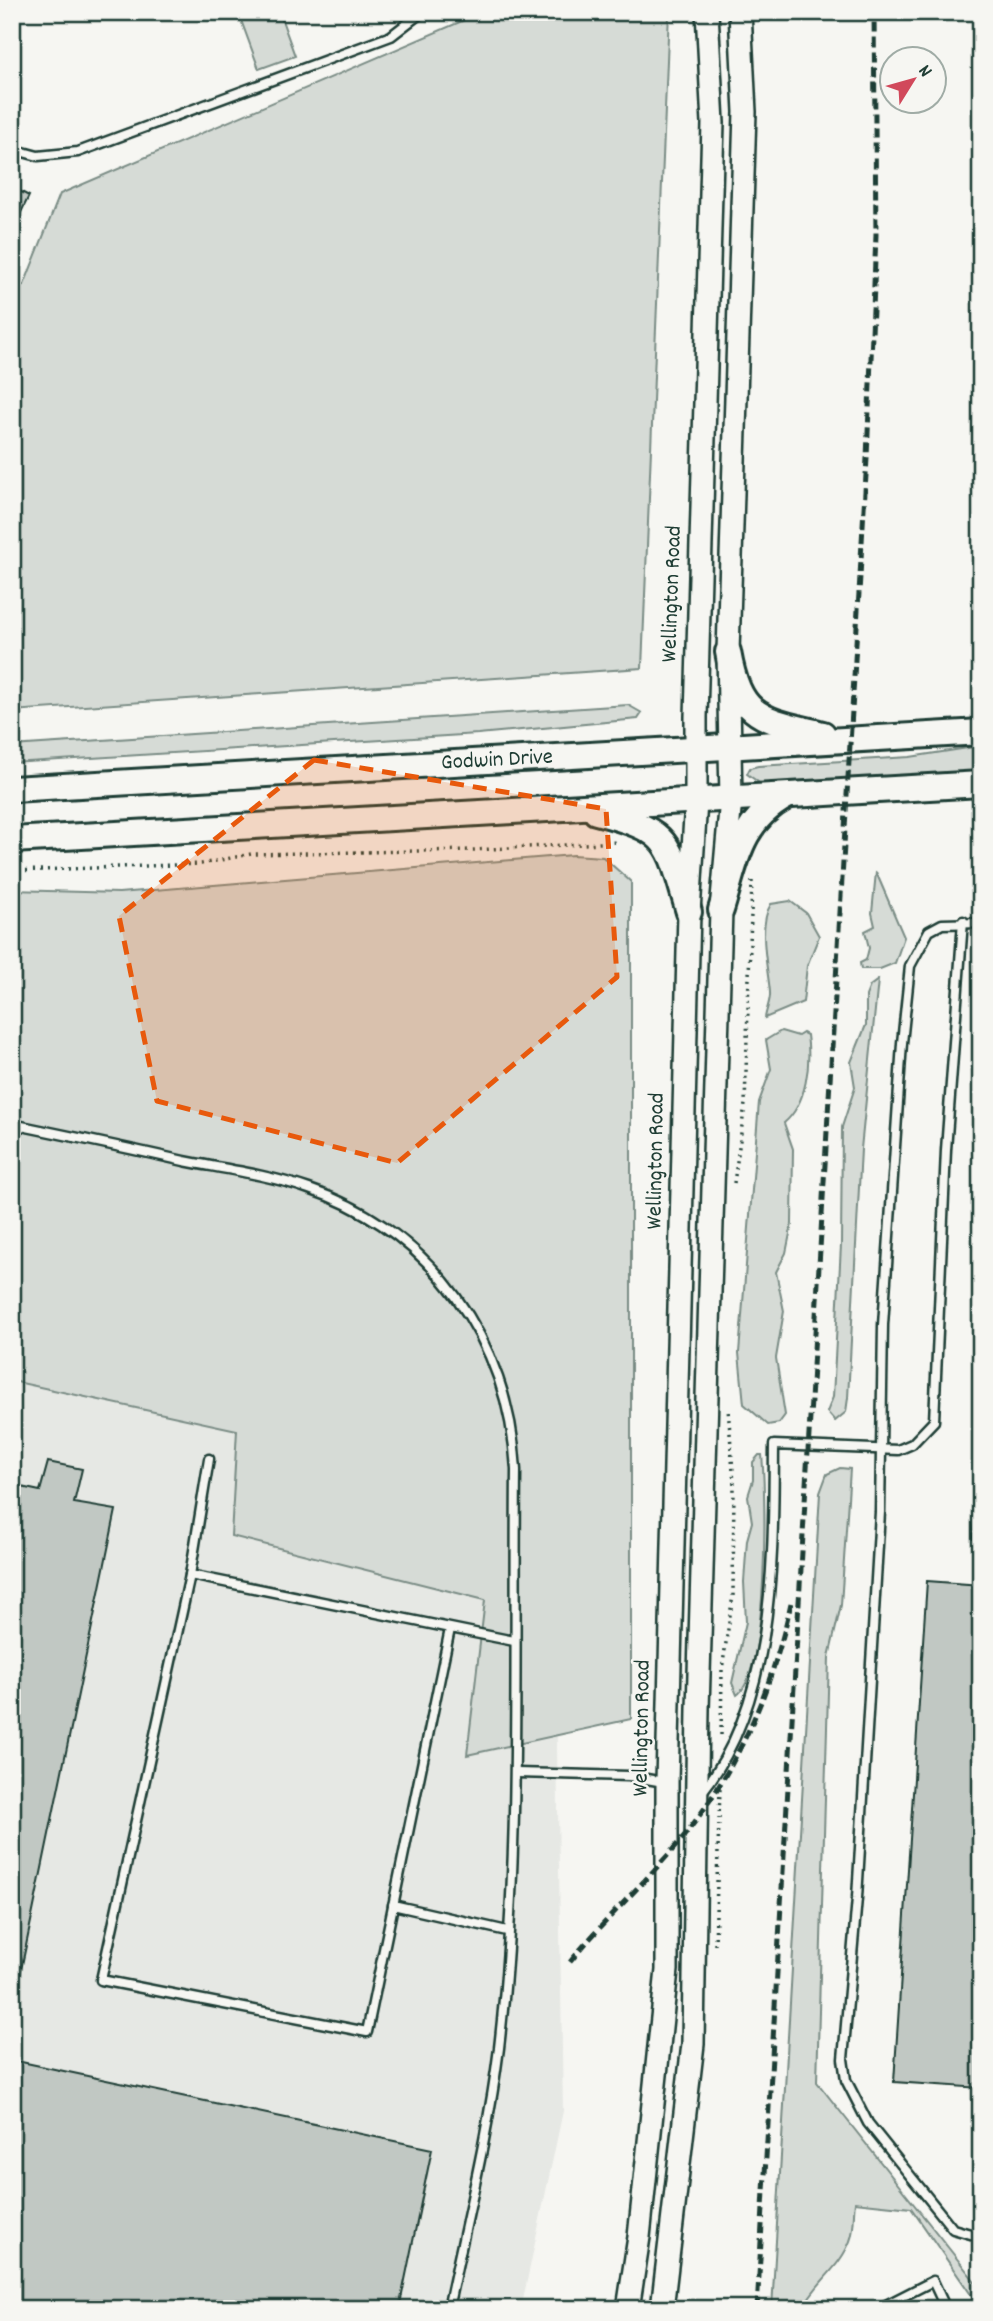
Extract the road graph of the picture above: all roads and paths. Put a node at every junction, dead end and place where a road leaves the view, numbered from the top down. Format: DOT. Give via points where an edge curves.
graph roads {
  1 [pos="422,12"];
  2 [pos="707,12"];
  3 [pos="740,12"];
  4 [pos="12,149"];
  5 [pos="728,652"];
  6 [pos="981,732"];
  7 [pos="851,741"];
  8 [pos="730,748"];
  9 [pos="696,750"];
  10 [pos="981,785"];
  11 [pos="12,789"];
  12 [pos="787,796"];
  13 [pos="731,799"];
  14 [pos="696,801"];
  15 [pos="579,807"];
  16 [pos="12,840"];
  17 [pos="628,842"];
  18 [pos="12,871"];
  19 [pos="752,877"];
  20 [pos="721,910"];
  21 [pos="689,912"];
  22 [pos="962,921"];
  23 [pos="981,923"];
  24 [pos="12,1124"];
  25 [pos="733,1191"];
  26 [pos="726,1397"];
  27 [pos="882,1450"];
  28 [pos="209,1459"];
  29 [pos="190,1575"];
  30 [pos="450,1629"];
  31 [pos="514,1641"];
  32 [pos="720,1770"];
  33 [pos="517,1773"];
  34 [pos="667,1782"];
  35 [pos="696,1800"];
  36 [pos="393,1905"];
  37 [pos="508,1931"];
  38 [pos="715,1951"];
  39 [pos="981,2237"];
  40 [pos="448,2309"];
  41 [pos="628,2309"];
  42 [pos="662,2309"];
  43 [pos="878,2309"];
  44 [pos="946,2309"];
  1 -- 4 [label="lane" via="391,36 78,152 38,156"];
  2 -- 9 [label="main road, Wellington Road" via="712,123"];
  3 -- 5 [label="main road" via="745,112"];
  5 -- 7 [label="main road" via="737,690 757,713 775,723"];
  5 -- 8 [label="main road"];
  6 -- 7 [label="main road, Godwin Drive"];
  7 -- 8 [label="main road, Godwin Drive"];
  8 -- 9 [label="main road, Godwin Drive"];
  8 -- 13 [label="main road"];
  9 -- 11 [label="main road, Godwin Drive"];
  9 -- 14 [label="main road, Wellington Road"];
  10 -- 12 [label="main road"];
  12 -- 13 [label="main road"];
  12 -- 20 [label="main road" via="757,817 743,837"];
  13 -- 14 [label="main road"];
  13 -- 20 [label="main road"];
  14 -- 15 [label="main road"];
  14 -- 21 [label="main road, Wellington Road"];
  15 -- 16 [label="main road"];
  15 -- 21 [label="main road" via="658,834 668,845"];
  17 -- 18 [label="path" via="251,854 201,864"];
  19 -- 25 [label="path" via="745,1104"];
  20 -- 35 [label="main road"];
  21 -- 34 [label="main road, Wellington Road"];
  22 -- 23 [label="lane"];
  22 -- 27 [label="lane" via="929,931 910,966 883,1325"];
  22 -- 27 [label="lane" via="946,1150 936,1409 929,1429 912,1444"];
  24 -- 31 [label="lane" via="309,1189 380,1222 432,1265 469,1313 488,1349 510,1415 516,1470"];
  26 -- 32 [label="path" via="734,1484 733,1595 722,1670"];
  27 -- 32 [label="lane" via="774,1445 766,1624 750,1691"];
  27 -- 39 [label="lane" via="857,1898 843,2059 846,2080 868,2123 953,2229"];
  28 -- 29 [label="lane"];
  29 -- 30 [label="lane"];
  29 -- 36 [label="lane" via="101,1980 368,2032"];
  30 -- 31 [label="lane"];
  30 -- 36 [label="lane"];
  31 -- 33 [label="lane"];
  32 -- 35 [label="lane"];
  32 -- 38 [label="path"];
  33 -- 34 [label="lane" via="629,1776"];
  33 -- 37 [label="lane"];
  34 -- 41 [label="main road, Wellington Road" via="667,1970"];
  35 -- 42 [label="main road" via="693,2044"];
  36 -- 37 [label="lane"];
  37 -- 40 [label="lane" via="497,2063"];
  43 -- 44 [label="lane" via="933,2281"];
}
